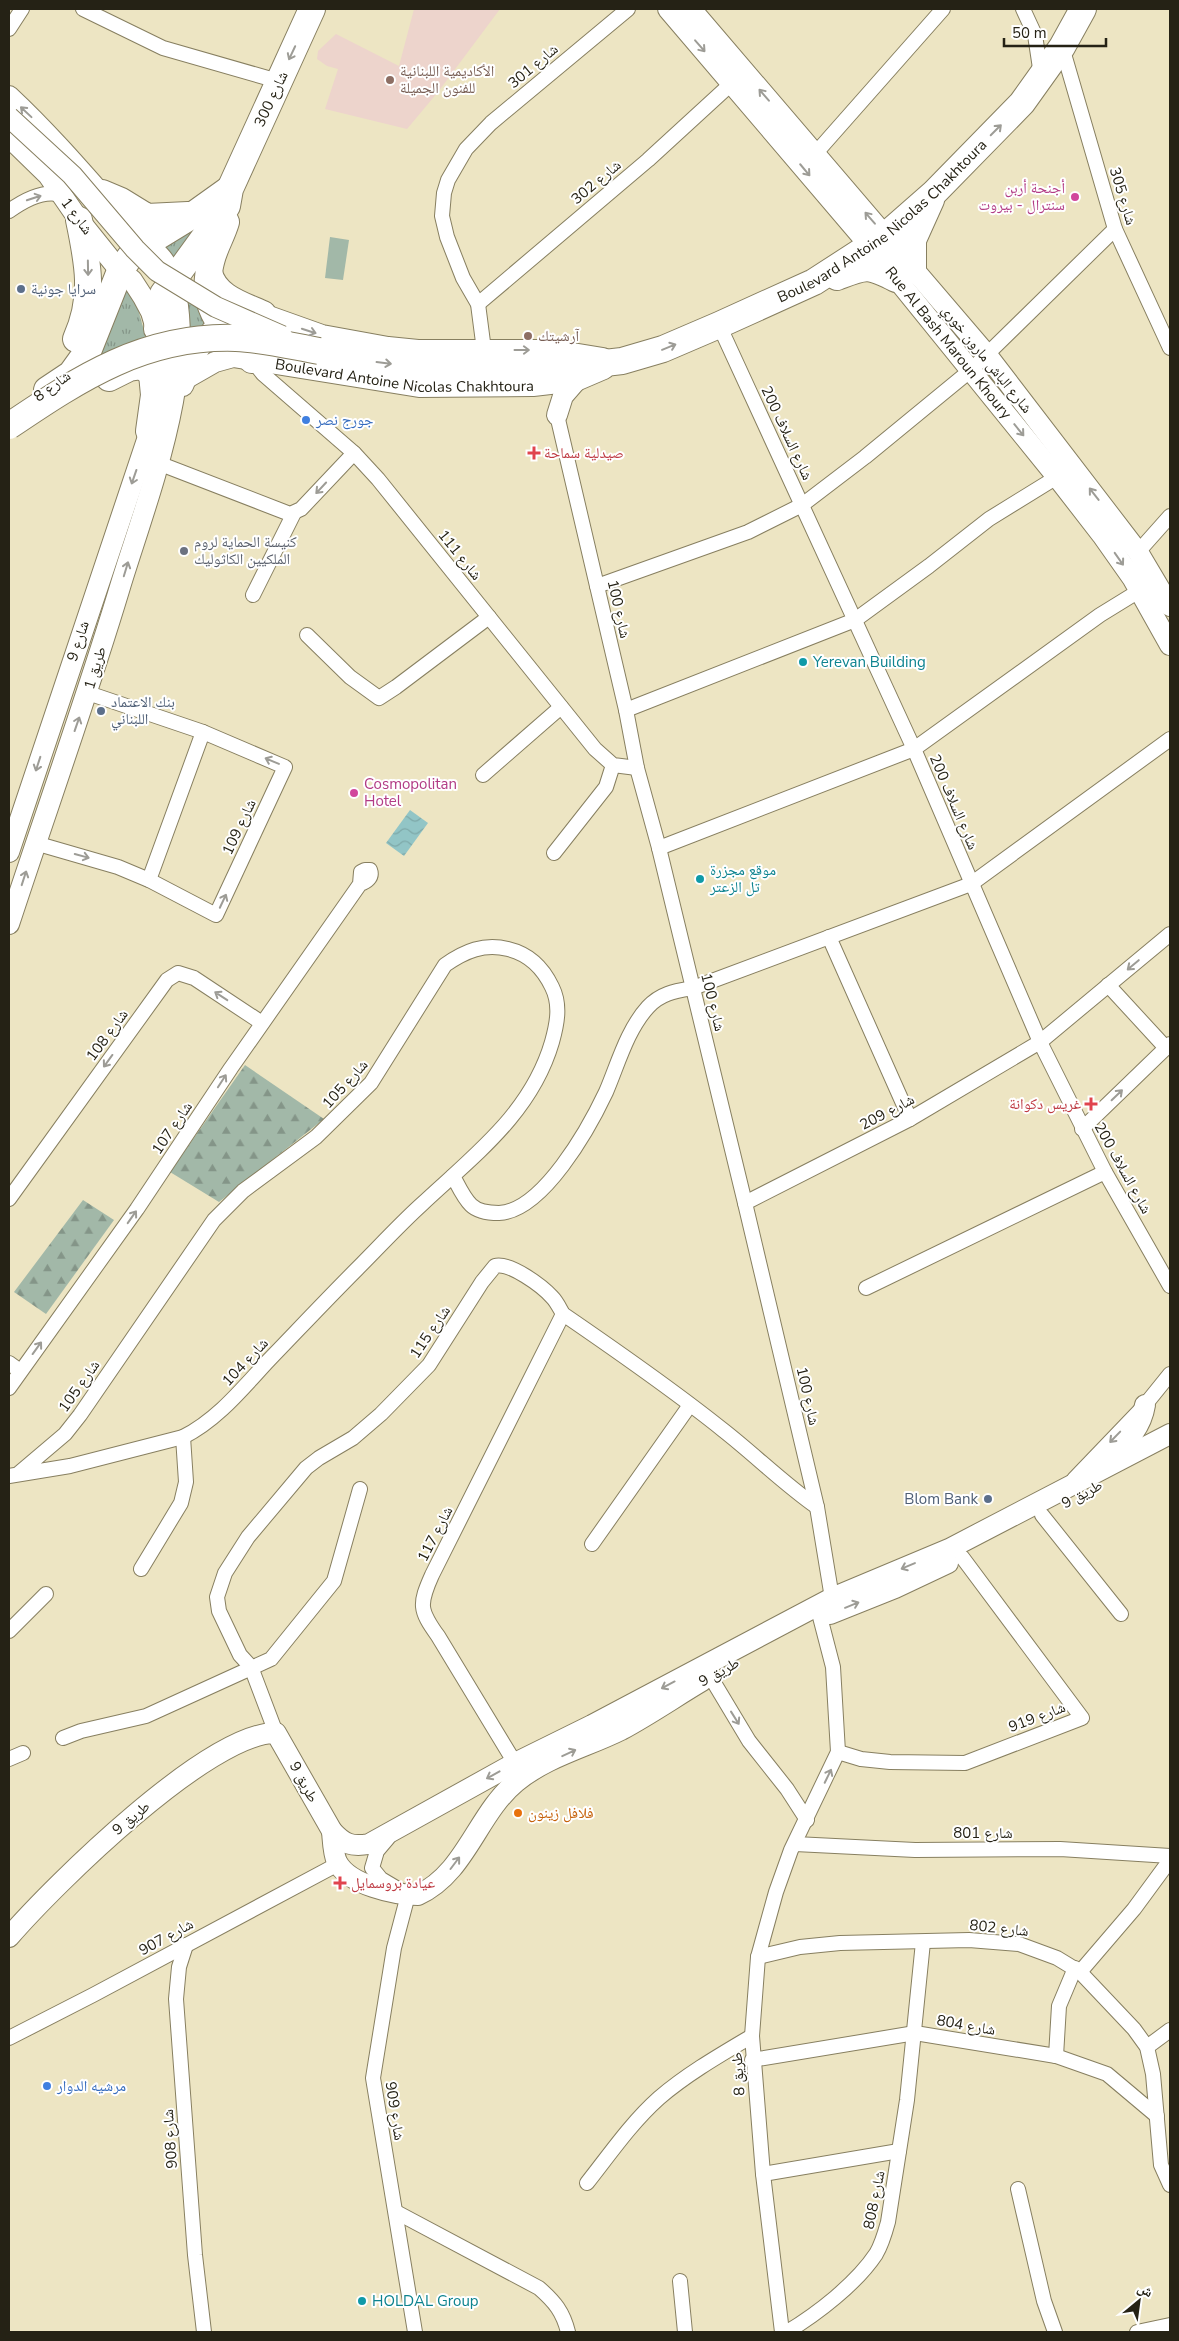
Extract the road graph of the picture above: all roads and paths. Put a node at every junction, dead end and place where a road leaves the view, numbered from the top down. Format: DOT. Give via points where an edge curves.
graph roads {
  1 [pos="22,9"];
  2 [pos="83,9"];
  3 [pos="312,9"];
  4 [pos="628,9"];
  5 [pos="668,9"];
  6 [pos="691,9"];
  7 [pos="943,9"];
  8 [pos="1023,9"];
  9 [pos="1083,9"];
  10 [pos="9,28"];
  11 [pos="1062,47"];
  12 [pos="1042,77"];
  13 [pos="278,82"];
  14 [pos="732,83"];
  15 [pos="9,96"];
  16 [pos="9,117"];
  17 [pos="9,137"];
  18 [pos="815,154"];
  19 [pos="48,175"];
  20 [pos="102,193"];
  21 [pos="934,193"];
  22 [pos="61,195"];
  23 [pos="228,198"];
  24 [pos="9,211"];
  25 [pos="193,215"];
  26 [pos="80,220"];
  27 [pos="1115,229"];
  28 [pos="140,238"];
  29 [pos="877,241"];
  30 [pos="120,271"];
  31 [pos="209,272"];
  32 [pos="905,275"];
  33 [pos="172,281"];
  34 [pos="814,282"];
  35 [pos="478,304"];
  36 [pos="263,314"];
  37 [pos="219,324"];
  38 [pos="719,326"];
  39 [pos="157,329"];
  40 [pos="1170,348"];
  41 [pos="484,350"];
  42 [pos="319,351"];
  43 [pos="987,355"];
  44 [pos="252,360"];
  45 [pos="622,361"];
  46 [pos="971,370"];
  47 [pos="68,376"];
  48 [pos="187,378"];
  49 [pos="576,381"];
  50 [pos="96,384"];
  51 [pos="533,386"];
  52 [pos="172,410"];
  53 [pos="557,415"];
  54 [pos="9,416"];
  55 [pos="9,426"];
  56 [pos="149,431"];
  57 [pos="9,440"];
  58 [pos="354,453"];
  59 [pos="158,463"];
  60 [pos="1057,477"];
  61 [pos="802,505"];
  62 [pos="294,513"];
  63 [pos="1170,516"];
  64 [pos="1138,552"];
  65 [pos="597,586"];
  66 [pos="1139,591"];
  67 [pos="253,594"];
  68 [pos="1170,606"];
  69 [pos="489,617"];
  70 [pos="855,620"];
  71 [pos="307,635"];
  72 [pos="1170,645"];
  73 [pos="88,693"];
  74 [pos="562,706"];
  75 [pos="626,710"];
  76 [pos="203,732"];
  77 [pos="1170,739"];
  78 [pos="914,750"];
  79 [pos="613,765"];
  80 [pos="637,768"];
  81 [pos="483,775"];
  82 [pos="12,829"];
  83 [pos="35,844"];
  84 [pos="659,848"];
  85 [pos="9,852"];
  86 [pos="554,853"];
  87 [pos="149,880"];
  88 [pos="360,884"];
  89 [pos="971,884"];
  90 [pos="9,924"];
  91 [pos="1170,934"];
  92 [pos="829,937"];
  93 [pos="1108,986"];
  94 [pos="693,988"];
  95 [pos="262,1023"];
  96 [pos="1040,1042"];
  97 [pos="1168,1046"];
  98 [pos="910,1119"];
  99 [pos="1082,1129"];
  100 [pos="1105,1172"];
  101 [pos="453,1176"];
  102 [pos="9,1199"];
  103 [pos="746,1203"];
  104 [pos="1170,1286"];
  105 [pos="866,1288"];
  106 [pos="563,1314"];
  107 [pos="14,1367"];
  108 [pos="1170,1374"];
  109 [pos="9,1388"];
  110 [pos="690,1405"];
  111 [pos="1145,1405"];
  112 [pos="1170,1434"];
  113 [pos="184,1438"];
  114 [pos="1170,1448"];
  115 [pos="1097,1472"];
  116 [pos="14,1474"];
  117 [pos="360,1489"];
  118 [pos="1064,1489"];
  119 [pos="817,1507"];
  120 [pos="1042,1515"];
  121 [pos="592,1544"];
  122 [pos="962,1557"];
  123 [pos="141,1569"];
  124 [pos="46,1594"];
  125 [pos="832,1598"];
  126 [pos="1121,1614"];
  127 [pos="820,1618"];
  128 [pos="9,1631"];
  129 [pos="251,1667"];
  130 [pos="710,1676"];
  131 [pos="276,1733"];
  132 [pos="63,1738"];
  133 [pos="838,1752"];
  134 [pos="24,1753"];
  135 [pos="9,1759"];
  136 [pos="515,1763"];
  137 [pos="807,1820"];
  138 [pos="397,1828"];
  139 [pos="332,1831"];
  140 [pos="795,1844"];
  141 [pos="1170,1856"];
  142 [pos="1170,1860"];
  143 [pos="338,1864"];
  144 [pos="408,1895"];
  145 [pos="9,1937"];
  146 [pos="923,1942"];
  147 [pos="186,1945"];
  148 [pos="758,1957"];
  149 [pos="1078,1970"];
  150 [pos="1170,2030"];
  151 [pos="915,2033"];
  152 [pos="752,2036"];
  153 [pos="9,2038"];
  154 [pos="1147,2047"];
  155 [pos="1056,2056"];
  156 [pos="752,2060"];
  157 [pos="1157,2116"];
  158 [pos="899,2151"];
  159 [pos="763,2174"];
  160 [pos="587,2183"];
  161 [pos="1170,2185"];
  162 [pos="1018,2189"];
  163 [pos="396,2212"];
  164 [pos="680,2281"];
  165 [pos="1170,2325"];
  166 [pos="204,2332"];
  167 [pos="416,2332"];
  168 [pos="568,2332"];
  169 [pos="686,2332"];
  170 [pos="782,2332"];
  171 [pos="787,2332"];
  172 [pos="1055,2332"];
  173 [pos="1137,2332"];
  1 -- 10 [label="street"];
  2 -- 13 [label="street" via="163,48"];
  3 -- 13 [label="highway, شارع 300, one-way"];
  4 -- 35 [label="street, شارع 301" via="491,123 466,149 452,171 444,193 442,216 463,278"];
  5 -- 14 [label="main road, Rue Al Bash Maroun Khoury, one-way"];
  18 -- 6 [label="main road, one-way"];
  7 -- 18 [label="street"];
  8 -- 12 [label="street" via="1035,35"];
  9 -- 11 [label="highway, Boulevard Antoine Nicolas Chakhtoura"];
  11 -- 12 [label="highway, Boulevard Antoine Nicolas Chakhtoura"];
  11 -- 27 [label="street, شارع 305"];
  21 -- 12 [label="highway, Boulevard Antoine Nicolas Chakhtoura, one-way" via="1022,103"];
  13 -- 23 [label="highway, شارع 300"];
  14 -- 29 [label="main road, Rue Al Bash Maroun Khoury, one-way"];
  14 -- 35 [label="street, شارع 302" via="648,160"];
  20 -- 15 [label="main road, one-way"];
  16 -- 42 [label="main road, bridge" via="65,169 157,271 216,307"];
  17 -- 19 [label="main road, شارع 1"];
  29 -- 18 [label="main road, one-way"];
  19 -- 22 [label="main road, شارع 1"];
  19 -- 28 [label="main road" via="118,250"];
  20 -- 25 [label="highway" via="121,200 147,217"];
  20 -- 28 [label="main road"];
  21 -- 29 [label="highway, Boulevard Antoine Nicolas Chakhtoura"];
  21 -- 32 [label="highway" via="913,240"];
  24 -- 22 [label="street, one-way" via="39,196 49,193"];
  22 -- 26 [label="main road, شارع 1"];
  23 -- 25 [label="highway, شارع 8"];
  23 -- 31 [label="highway" via="227,220"];
  23 -- 33 [label="highway"];
  25 -- 28 [label="highway, شارع 8"];
  26 -- 30 [label="main road, شارع 1"];
  26 -- 47 [label="highway, one-way" via="88,258 88,285 83,322 74,344"];
  27 -- 40 [label="street, شارع 305"];
  27 -- 43 [label="street"];
  28 -- 30 [label="highway, شارع 8"];
  28 -- 33 [label="main road" via="163,260"];
  29 -- 32 [label="main road, Rue Al Bash Maroun Khoury"];
  29 -- 34 [label="highway, Boulevard Antoine Nicolas Chakhtoura"];
  30 -- 39 [label="main road, شارع 1" via="132,280 144,297"];
  30 -- 47 [label="highway, شارع 8" via="89,349"];
  31 -- 36 [label="highway" via="213,284 221,292"];
  31 -- 37 [label="highway" via="208,298"];
  32 -- 34 [label="highway" via="862,267"];
  32 -- 43 [label="main road, شارع الباش مارون خوري"];
  32 -- 46 [label="main road, Rue Al Bash Maroun Khoury"];
  33 -- 39 [label="highway" via="160,302"];
  33 -- 52 [label="main road" via="180,324 180,351"];
  34 -- 38 [label="highway, Boulevard Antoine Nicolas Chakhtoura"];
  35 -- 41 [label="street, شارع 301"];
  36 -- 37 [label="main road, Boulevard Antoine Nicolas Chakhtoura" via="250,311 234,314"];
  36 -- 41 [label="main road, Boulevard Antoine Nicolas Chakhtoura, one-way" via="322,335 361,343 418,350"];
  37 -- 44 [label="highway"];
  37 -- 48 [label="main road" via="199,349"];
  45 -- 38 [label="highway, Boulevard Antoine Nicolas Chakhtoura, one-way" via="663,349"];
  38 -- 61 [label="street, 200 شارع السلاف"];
  39 -- 56 [label="main road, شارع 9" via="162,379 157,410"];
  41 -- 45 [label="main road, Boulevard Antoine Nicolas Chakhtoura, one-way" via="554,350"];
  42 -- 45 [label="highway, one-way" via="359,360 425,368 487,371 553,369"];
  42 -- 55 [label="highway, bridge" via="234,338 203,340 147,351 95,371"];
  43 -- 46 [label="street"];
  64 -- 43 [label="main road, شارع الباش مارون خوري, one-way"];
  44 -- 48 [label="main road, Boulevard Antoine Nicolas Chakhtoura" via="223,359"];
  44 -- 51 [label="main road, Boulevard Antoine Nicolas Chakhtoura" via="419,387"];
  44 -- 58 [label="street, شارع 111" via="263,374"];
  45 -- 49 [label="main road, Boulevard Antoine Nicolas Chakhtoura"];
  46 -- 60 [label="main road, Rue Al Bash Maroun Khoury, one-way"];
  46 -- 61 [label="street"];
  47 -- 50 [label="highway" via="89,362 100,359 103,362"];
  47 -- 54 [label="highway, شارع 8"];
  48 -- 52 [label="main road"];
  49 -- 51 [label="main road, Boulevard Antoine Nicolas Chakhtoura"];
  49 -- 53 [label="main road" via="563,396"];
  50 -- 56 [label="highway" via="129,368 142,366 148,370 154,382"];
  50 -- 57 [label="highway"];
  51 -- 53 [label="main road"];
  52 -- 59 [label="main road, طريق 1"];
  53 -- 65 [label="street, شارع 100"];
  56 -- 82 [label="main road, شارع 9, one-way"];
  58 -- 62 [label="street, one-way"];
  58 -- 69 [label="street, شارع 111"];
  59 -- 62 [label="street" via="286,514"];
  73 -- 59 [label="main road, طريق 1, one-way"];
  60 -- 66 [label="main road, Rue Al Bash Maroun Khoury, one-way" via="1102,535"];
  60 -- 70 [label="street" via="989,518"];
  61 -- 65 [label="street" via="748,532"];
  61 -- 70 [label="street, 200 شارع السلاف"];
  62 -- 67 [label="street"];
  63 -- 64 [label="street"];
  64 -- 68 [label="main road, شارع الباش مارون خوري"];
  65 -- 75 [label="street, شارع 100"];
  66 -- 72 [label="main road, Rue Al Bash Maroun Khoury"];
  66 -- 78 [label="street" via="1100,615"];
  69 -- 71 [label="street" via="379,698 350,677"];
  69 -- 74 [label="street, شارع 111"];
  70 -- 75 [label="street"];
  70 -- 78 [label="street, 200 شارع السلاف"];
  73 -- 76 [label="street, شارع 109"];
  83 -- 73 [label="main road, طريق 1, one-way"];
  74 -- 79 [label="street, شارع 111" via="595,749"];
  74 -- 81 [label="street"];
  75 -- 80 [label="street, شارع 100"];
  76 -- 87 [label="street"];
  87 -- 76 [label="street, شارع 109, one-way" via="216,915 285,767"];
  77 -- 89 [label="street"];
  78 -- 84 [label="street"];
  78 -- 89 [label="street, 200 شارع السلاف"];
  79 -- 80 [label="street"];
  79 -- 86 [label="street" via="606,787"];
  80 -- 84 [label="street, شارع 100"];
  82 -- 85 [label="main road, شارع 9"];
  83 -- 87 [label="street, شارع 109, one-way" via="118,866"];
  90 -- 83 [label="main road, طريق 1, one-way"];
  84 -- 94 [label="street, شارع 100"];
  88 -- 95 [label="street, شارع 107"];
  89 -- 92 [label="street"];
  89 -- 96 [label="street, 200 شارع السلاف"];
  91 -- 93 [label="street, شارع 209, one-way"];
  92 -- 94 [label="street"];
  92 -- 98 [label="street"];
  93 -- 96 [label="street, شارع 209"];
  93 -- 97 [label="street"];
  94 -- 101 [label="street" via="661,996 648,1007 626,1043 605,1094 568,1158 525,1204 510,1212 481,1211 471,1205"];
  94 -- 103 [label="street, شارع 100"];
  95 -- 102 [label="street, شارع 108, one-way" via="194,978 178,973 166,980"];
  107 -- 95 [label="street, شارع 107, one-way" via="137,1209"];
  96 -- 98 [label="street, شارع 209"];
  96 -- 99 [label="street, 200 شارع السلاف"];
  99 -- 97 [label="street, one-way"];
  98 -- 103 [label="street, شارع 209"];
  99 -- 100 [label="street, 200 شارع السلاف"];
  100 -- 104 [label="street, 200 شارع السلاف"];
  100 -- 105 [label="street"];
  101 -- 113 [label="street, شارع 104" via="357,1268 233,1399"];
  101 -- 116 [label="street, شارع 105" via="477,1156 519,1109 544,1067 555,1031 558,1012 555,993 534,961 517,951 479,947 445,965 371,1083 316,1137 226,1206 65,1434"];
  103 -- 119 [label="street, شارع 100"];
  106 -- 110 [label="street, شارع 115"];
  106 -- 129 [label="street, شارع 115" via="554,1299 537,1284 506,1266 495,1266 442,1347 416,1379 353,1438 320,1458 289,1486 242,1546 225,1573 217,1597 218,1611 224,1624 240,1655"];
  106 -- 136 [label="street, شارع 117" via="445,1549 422,1603 426,1620"];
  107 -- 109 [label="street, شارع 107"];
  108 -- 111 [label="street"];
  110 -- 119 [label="street, شارع 115"];
  110 -- 121 [label="street"];
  111 -- 115 [label="main road" via="1142,1422 1136,1431"];
  111 -- 118 [label="street, one-way"];
  112 -- 115 [label="main road, 9 طريق"];
  113 -- 116 [label="street, شارع 104" via="70,1466"];
  113 -- 123 [label="street" via="186,1482 180,1503"];
  114 -- 120 [label="main road, 9 طريق"];
  115 -- 118 [label="main road, 9 طريق"];
  117 -- 129 [label="street" via="334,1581 271,1659"];
  118 -- 125 [label="main road, 9 طريق, one-way" via="948,1549"];
  119 -- 125 [label="street, شارع 100"];
  120 -- 122 [label="main road, 9 طريق"];
  120 -- 126 [label="street"];
  127 -- 122 [label="main road, 9 طريق, one-way"];
  122 -- 133 [label="street, شارع 919" via="1082,1718 964,1763 890,1762"];
  124 -- 128 [label="street"];
  125 -- 136 [label="main road, 9 طريق, one-way"];
  127 -- 130 [label="main road, 9 طريق"];
  127 -- 133 [label="street, طريق 8" via="833,1667"];
  129 -- 131 [label="street, شارع 115"];
  129 -- 132 [label="street" via="146,1716"];
  130 -- 137 [label="street, one-way" via="749,1741"];
  144 -- 130 [label="main road, 9 طريق, one-way" via="418,1895 443,1879 508,1790 525,1775 622,1729"];
  131 -- 139 [label="main road, 9 طريق"];
  131 -- 145 [label="main road, طريق 9" via="257,1734 230,1746 161,1794 106,1839 42,1900"];
  137 -- 133 [label="street, طريق 8, one-way"];
  134 -- 135 [label="street"];
  136 -- 138 [label="main road, 9 طريق, one-way"];
  137 -- 140 [label="street, طريق 8"];
  138 -- 139 [label="main road, 9 طريق" via="381,1838 357,1846 343,1843"];
  138 -- 144 [label="street" via="376,1851 372,1868 381,1879"];
  139 -- 143 [label="main road, 9 طريق"];
  140 -- 141 [label="street, شارع 801" via="915,1850 1060,1849"];
  140 -- 148 [label="street, طريق 8" via="776,1892"];
  142 -- 149 [label="street" via="1134,1909"];
  143 -- 144 [label="main road" via="367,1885"];
  143 -- 147 [label="street, شارع 907"];
  144 -- 163 [label="street, شارع 909" via="394,1948 373,2078"];
  146 -- 148 [label="street, شارع 802" via="840,1943 800,1947"];
  146 -- 149 [label="street, شارع 802" via="969,1940 1019,1944 1049,1954"];
  146 -- 151 [label="street, شارع 808"];
  147 -- 153 [label="street, شارع 907"];
  147 -- 166 [label="street, شارع 908" via="179,1967 176,1999 194,2255"];
  148 -- 152 [label="street, طريق 8"];
  149 -- 154 [label="street, شارع 802"];
  149 -- 155 [label="street" via="1059,2006"];
  150 -- 154 [label="street"];
  151 -- 155 [label="street, شارع 804"];
  151 -- 156 [label="street, شارع 804"];
  151 -- 158 [label="street, شارع 808"];
  152 -- 156 [label="street, طريق 8"];
  152 -- 160 [label="street" via="658,2099 633,2124"];
  154 -- 157 [label="street, شارع 802"];
  155 -- 157 [label="street, شارع 804" via="1107,2074"];
  156 -- 159 [label="street, طريق 8"];
  157 -- 161 [label="street, شارع 802" via="1161,2165"];
  158 -- 159 [label="street"];
  158 -- 171 [label="street, شارع 808" via="888,2222 876,2253 832,2299"];
  159 -- 170 [label="street, طريق 8"];
  162 -- 172 [label="street" via="1044,2300"];
  163 -- 167 [label="street, شارع 909"];
  163 -- 168 [label="street" via="539,2288 554,2301"];
  164 -- 169 [label="street"];
  165 -- 173 [label="street"];
}
